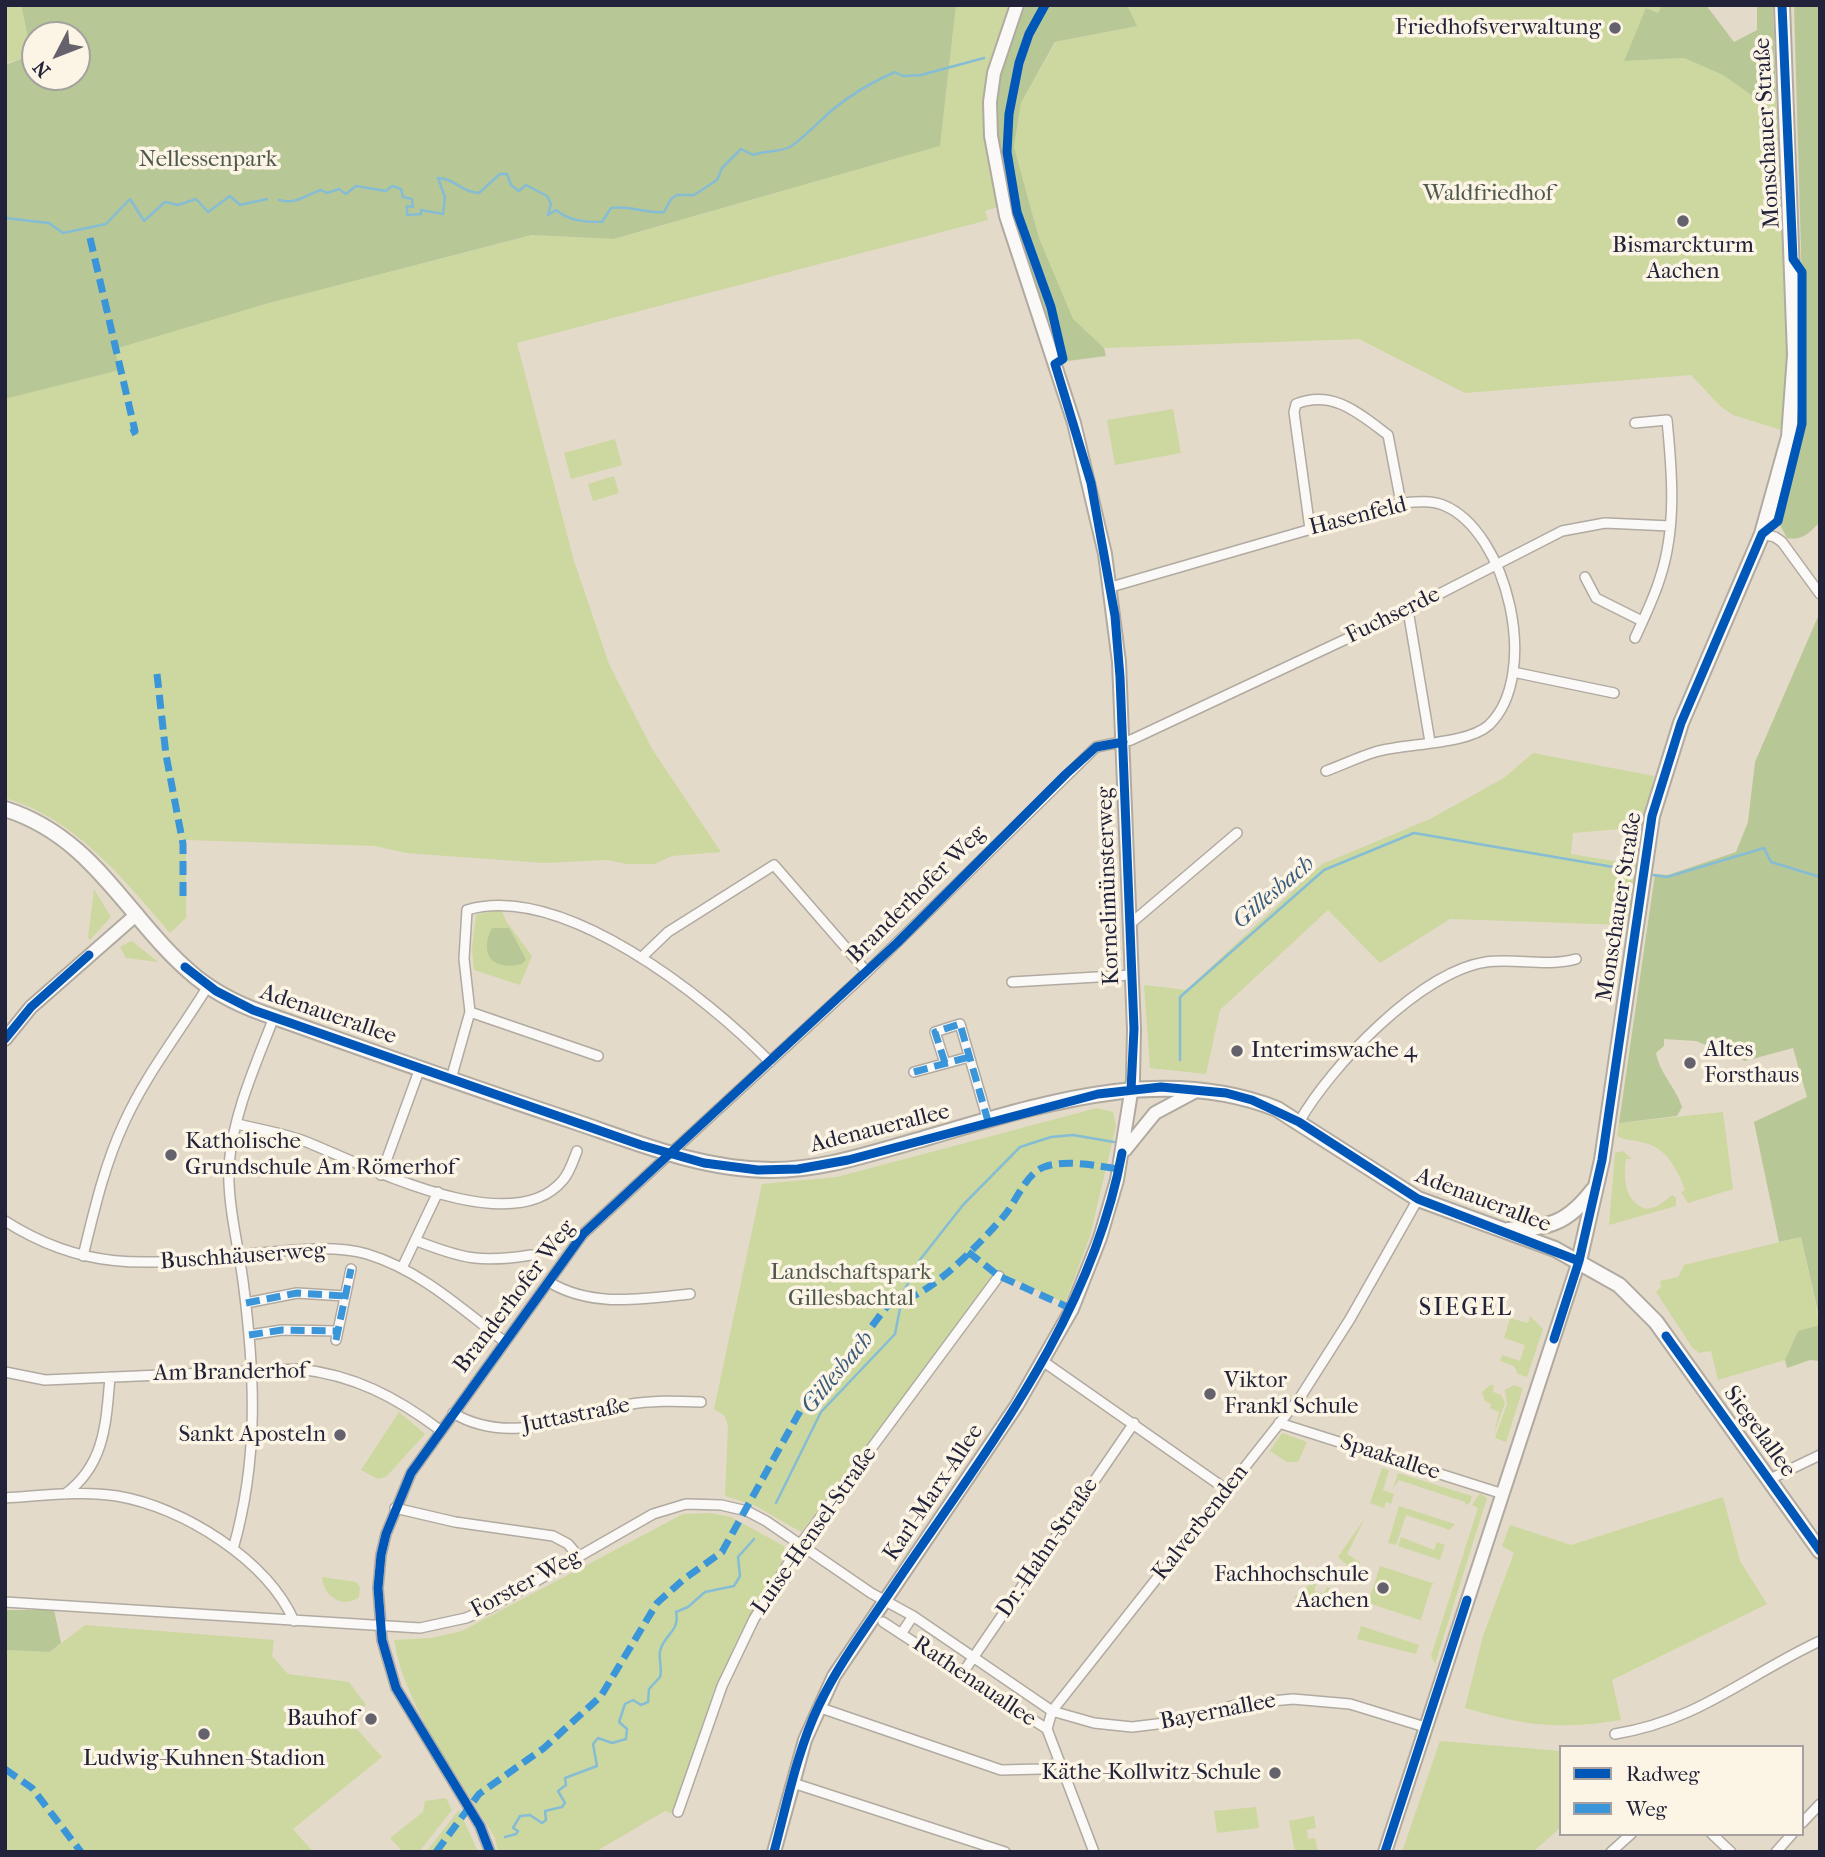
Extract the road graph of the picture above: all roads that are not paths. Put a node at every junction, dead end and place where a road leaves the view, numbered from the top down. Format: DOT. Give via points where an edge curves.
graph roads {
  1 [pos="1017,5"];
  2 [pos="1782,5"];
  3 [pos="1635,423"];
  4 [pos="1401,503"];
  5 [pos="1670,526"];
  6 [pos="1310,529"];
  7 [pos="1762,534"];
  8 [pos="1494,564"];
  9 [pos="1585,577"];
  10 [pos="1111,587"];
  11 [pos="1820,594"];
  12 [pos="1408,610"];
  13 [pos="1642,621"];
  14 [pos="1635,639"];
  15 [pos="1513,672"];
  16 [pos="1614,692"];
  17 [pos="1430,741"];
  18 [pos="1123,742"];
  19 [pos="1326,771"];
  20 [pos="5,809"];
  21 [pos="1237,834"];
  22 [pos="137,914"];
  23 [pos="1130,924"];
  24 [pos="642,957"];
  25 [pos="1576,959"];
  26 [pos="867,972"];
  27 [pos="1131,975"];
  28 [pos="1012,982"];
  29 [pos="208,986"];
  30 [pos="470,1012"];
  31 [pos="274,1017"];
  32 [pos="5,1039"];
  33 [pos="598,1056"];
  34 [pos="969,1057"];
  35 [pos="769,1062"];
  36 [pos="945,1063"];
  37 [pos="419,1068"];
  38 [pos="914,1072"];
  39 [pos="450,1079"];
  40 [pos="1201,1089"];
  41 [pos="1131,1090"];
  42 [pos="988,1121"];
  43 [pos="1299,1122"];
  44 [pos="237,1124"];
  45 [pos="577,1151"];
  46 [pos="667,1153"];
  47 [pos="1122,1153"];
  48 [pos="381,1175"];
  49 [pos="1597,1185"];
  50 [pos="438,1192"];
  51 [pos="1418,1199"];
  52 [pos="5,1221"];
  53 [pos="1500,1230"];
  54 [pos="417,1241"];
  55 [pos="239,1255"];
  56 [pos="531,1255"];
  57 [pos="83,1256"];
  58 [pos="1579,1261"];
  59 [pos="402,1268"];
  60 [pos="351,1269"];
  61 [pos="999,1276"];
  62 [pos="549,1282"];
  63 [pos="690,1294"];
  64 [pos="345,1296"];
  65 [pos="246,1303"];
  66 [pos="249,1335"];
  67 [pos="505,1342"];
  68 [pos="1044,1362"];
  69 [pos="254,1371"];
  70 [pos="5,1372"];
  71 [pos="110,1377"];
  72 [pos="701,1402"];
  73 [pos="453,1413"];
  74 [pos="1134,1423"];
  75 [pos="1279,1423"];
  76 [pos="440,1430"];
  77 [pos="1820,1455"];
  78 [pos="1770,1479"];
  79 [pos="1227,1490"];
  80 [pos="1500,1493"];
  81 [pos="65,1494"];
  82 [pos="5,1498"];
  83 [pos="395,1507"];
  84 [pos="799,1546"];
  85 [pos="233,1549"];
  86 [pos="1820,1551"];
  87 [pos="579,1556"];
  88 [pos="886,1598"];
  89 [pos="5,1602"];
  90 [pos="913,1616"];
  91 [pos="294,1621"];
  92 [pos="883,1622"];
  93 [pos="380,1628"];
  94 [pos="901,1634"];
  95 [pos="1820,1642"];
  96 [pos="974,1657"];
  97 [pos="962,1674"];
  98 [pos="818,1707"];
  99 [pos="1052,1711"];
  100 [pos="1425,1727"];
  101 [pos="1046,1729"];
  102 [pos="1615,1734"];
  103 [pos="1060,1762"];
  104 [pos="793,1783"];
  105 [pos="1820,1804"];
  106 [pos="678,1812"];
  107 [pos="1804,1821"];
  108 [pos="1629,1836"];
  109 [pos="1714,1836"];
  110 [pos="1790,1836"];
  111 [pos="490,1852"];
  112 [pos="774,1852"];
  113 [pos="1005,1852"];
  114 [pos="1094,1852"];
  115 [pos="1385,1852"];
  116 [pos="1611,1852"];
  117 [pos="1731,1852"];
  118 [pos="1776,1852"];
  1 -- 10 [label="street, Kornelimünsterweg" via="994,73 989,102 991,136 1013,243 1081,447"];
  2 -- 7 [label="main road, Monschauer Straße" via="1795,355 1789,437"];
  3 -- 5 [label="street" via="1667,420 1673,474"];
  4 -- 6 [label="street, Hasenfeld"];
  4 -- 6 [label="street" via="1388,435 1338,401 1304,400 1296,404 1294,412"];
  4 -- 8 [label="street, Hasenfeld" via="1442,504 1462,516 1478,532"];
  5 -- 8 [label="street, Fuchserde" via="1605,523 1562,531"];
  5 -- 13 [label="street" via="1661,576"];
  6 -- 10 [label="street, Hasenfeld"];
  7 -- 11 [label="street" via="1782,542"];
  7 -- 49 [label="main road, Monschauer Straße" via="1681,723 1653,816"];
  8 -- 12 [label="street, Fuchserde"];
  8 -- 15 [label="street, Hasenfeld" via="1513,619"];
  9 -- 13 [label="street" via="1596,598"];
  10 -- 18 [label="street, Kornelimünsterweg"];
  12 -- 17 [label="street"];
  12 -- 18 [label="street, Fuchserde"];
  13 -- 14 [label="street"];
  15 -- 16 [label="street"];
  15 -- 17 [label="street, Hasenfeld" via="1499,714 1486,727"];
  17 -- 19 [label="street, Hasenfeld" via="1377,751"];
  18 -- 23 [label="street, Kornelimünsterweg"];
  18 -- 26 [label="street, Branderhofer Weg" via="1096,747"];
  20 -- 22 [label="main road, Adenauerallee" via="68,841"];
  21 -- 23 [label="street, Kornelimünsterweg"];
  22 -- 29 [label="main road, Adenauerallee"];
  22 -- 32 [label="street" via="31,1007"];
  23 -- 27 [label="street, Kornelimünsterweg"];
  24 -- 26 [label="street" via="668,932 774,864"];
  24 -- 30 [label="street" via="522,906 494,904 467,911 464,959"];
  24 -- 35 [label="street" via="714,1009"];
  25 -- 43 [label="street" via="1563,963 1485,962 1437,979 1401,1006 1329,1079"];
  26 -- 35 [label="street, Branderhofer Weg"];
  27 -- 28 [label="street, Kornelimünsterweg"];
  27 -- 41 [label="street, Kornelimünsterweg"];
  29 -- 31 [label="main road, Adenauerallee"];
  29 -- 57 [label="street" via="124,1123 102,1180"];
  30 -- 33 [label="street"];
  30 -- 39 [label="street"];
  31 -- 37 [label="main road, Adenauerallee"];
  31 -- 44 [label="street"];
  34 -- 36 [label="street"];
  34 -- 36 [label="street" via="960,1024 935,1032"];
  34 -- 42 [label="street"];
  35 -- 46 [label="street, Branderhofer Weg"];
  36 -- 38 [label="street"];
  37 -- 39 [label="main road, Adenauerallee"];
  37 -- 48 [label="street, Adenauerallee"];
  39 -- 46 [label="main road, Adenauerallee"];
  40 -- 41 [label="main road, Adenauerallee"];
  40 -- 43 [label="main road, Adenauerallee" via="1252,1100"];
  40 -- 47 [label="street" via="1155,1112"];
  41 -- 42 [label="main road, Adenauerallee"];
  41 -- 47 [label="street, Karl-Marx-Allee"];
  42 -- 46 [label="main road, Adenauerallee" via="848,1160 798,1169 726,1167"];
  43 -- 51 [label="main road, Adenauerallee"];
  44 -- 48 [label="street" via="302,1141"];
  44 -- 55 [label="street" via="229,1166"];
  45 -- 50 [label="street" via="563,1181 522,1202 488,1205"];
  46 -- 62 [label="street, Branderhofer Weg" via="583,1234"];
  47 -- 68 [label="street, Karl-Marx-Allee" via="1091,1262"];
  48 -- 50 [label="street"];
  49 -- 53 [label="main road" via="1575,1211 1556,1224"];
  49 -- 58 [label="main road, Monschauer Straße"];
  50 -- 54 [label="street"];
  51 -- 53 [label="main road, Adenauerallee"];
  51 -- 75 [label="street, Kalverbenden" via="1316,1374"];
  52 -- 57 [label="street, Buschhäuserweg" via="45,1244"];
  53 -- 58 [label="main road, Adenauerallee"];
  54 -- 56 [label="street" via="456,1256 492,1261"];
  54 -- 59 [label="street"];
  55 -- 57 [label="street, Buschhäuserweg" via="125,1264"];
  55 -- 59 [label="street, Buschhäuserweg" via="330,1250 364,1254"];
  55 -- 65 [label="street"];
  58 -- 78 [label="main road, Siegelallee" via="1619,1285 1646,1310"];
  58 -- 80 [label="street"];
  59 -- 67 [label="street, Buschhäuserweg"];
  60 -- 64 [label="street"];
  61 -- 84 [label="street, Luise-Hensel-Straße"];
  62 -- 63 [label="street" via="584,1298 626,1300"];
  62 -- 67 [label="street, Branderhofer Weg"];
  64 -- 65 [label="street" via="297,1293"];
  64 -- 66 [label="street" via="337,1335 282,1330"];
  65 -- 66 [label="street"];
  66 -- 69 [label="street"];
  67 -- 73 [label="street, Branderhofer Weg"];
  68 -- 74 [label="street"];
  68 -- 88 [label="street, Karl-Marx-Allee"];
  69 -- 71 [label="street, Am Branderhof"];
  69 -- 76 [label="street, Am Branderhof" via="299,1369 353,1379 405,1404"];
  69 -- 85 [label="street" via="250,1477"];
  70 -- 71 [label="street, Am Branderhof" via="45,1380"];
  71 -- 81 [label="street" via="106,1429 98,1456 80,1483"];
  72 -- 73 [label="street, Juttastraße" via="627,1405 512,1429 469,1423"];
  73 -- 76 [label="street, Branderhofer Weg"];
  74 -- 79 [label="street"];
  74 -- 96 [label="street, Dr.-Hahn-Straße"];
  75 -- 79 [label="street, Kalverbenden"];
  75 -- 80 [label="street, Spaakallee"];
  76 -- 83 [label="street, Branderhofer Weg"];
  77 -- 78 [label="street"];
  78 -- 86 [label="main road, Siegelallee"];
  79 -- 99 [label="street, Kalverbenden"];
  80 -- 100 [label="street"];
  81 -- 82 [label="street"];
  81 -- 85 [label="street" via="117,1496 143,1503 188,1522"];
  83 -- 87 [label="street" via="455,1522 553,1536"];
  83 -- 93 [label="street, Branderhofer Weg" via="381,1555"];
  84 -- 87 [label="street, Forster Weg" via="747,1511 686,1504 653,1514"];
  84 -- 88 [label="street, Forster Weg"];
  84 -- 106 [label="street, Luise-Hensel-Straße" via="754,1619 722,1686"];
  85 -- 91 [label="street" via="272,1583"];
  87 -- 93 [label="street, Forster Weg" via="466,1618 421,1628"];
  88 -- 90 [label="street, Rathenauallee"];
  88 -- 98 [label="street, Karl-Marx-Allee"];
  89 -- 91 [label="street, Forster Weg"];
  90 -- 94 [label="street, Rathenauallee"];
  90 -- 96 [label="street, Rathenauallee"];
  91 -- 93 [label="street, Forster Weg"];
  92 -- 94 [label="street, Rathenauallee"];
  93 -- 111 [label="street, Branderhofer Weg" via="396,1688 475,1817"];
  94 -- 97 [label="street, Rathenauallee"];
  95 -- 102 [label="street" via="1700,1708"];
  96 -- 97 [label="street, Dr.-Hahn-Straße"];
  96 -- 99 [label="street, Rathenauallee"];
  97 -- 101 [label="street, Rathenauallee"];
  98 -- 103 [label="street" via="1001,1770 1040,1769"];
  98 -- 104 [label="street, Karl-Marx-Allee"];
  99 -- 100 [label="street, Bayernallee" via="1094,1723 1132,1727 1240,1704 1293,1699 1350,1704"];
  99 -- 101 [label="street, Kalverbenden"];
  100 -- 115 [label="street"];
  101 -- 103 [label="street"];
  103 -- 114 [label="street"];
  104 -- 112 [label="street, Karl-Marx-Allee"];
  104 -- 113 [label="street"];
  105 -- 107 [label="street"];
  108 -- 116 [label="street"];
  109 -- 117 [label="street"];
  110 -- 118 [label="street"];
}
